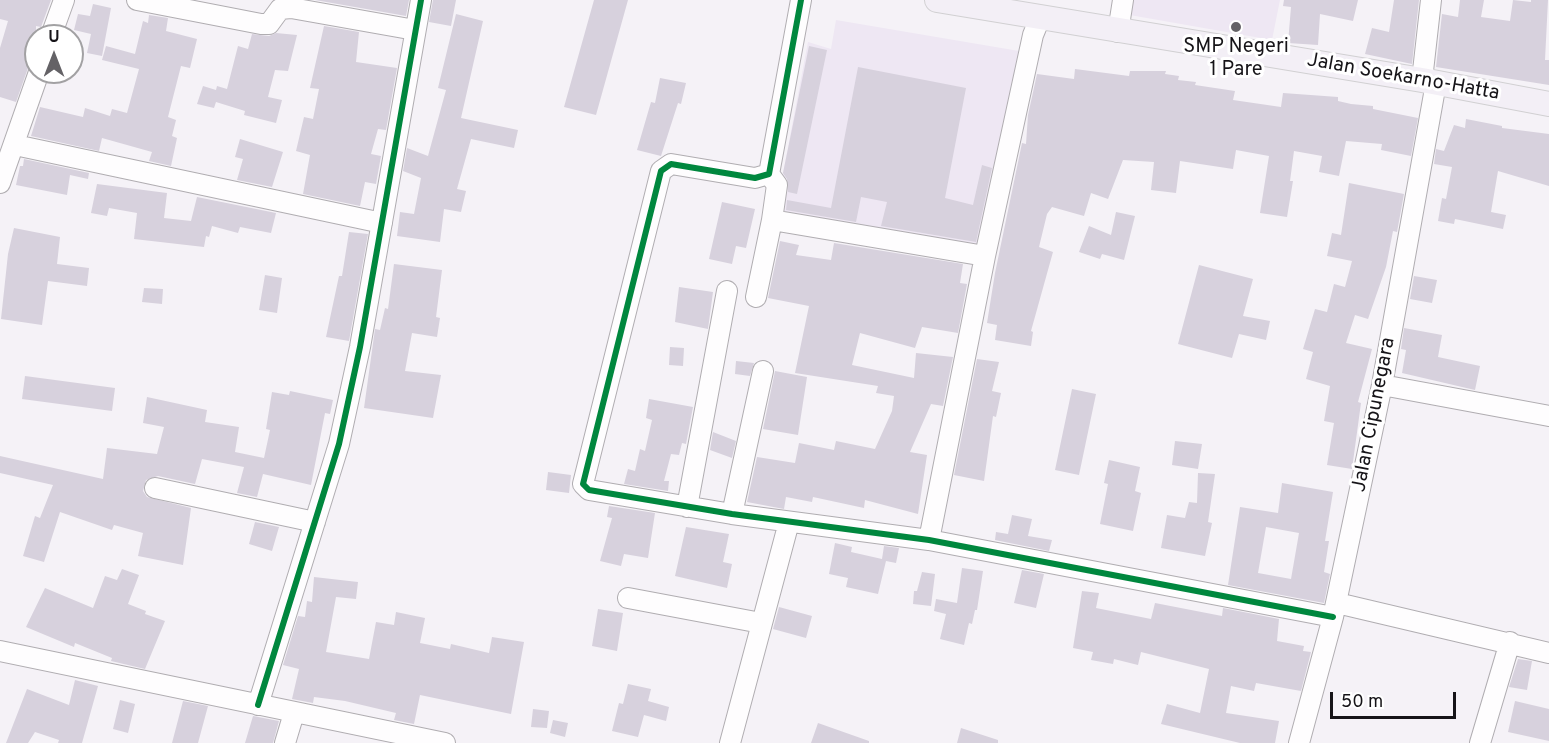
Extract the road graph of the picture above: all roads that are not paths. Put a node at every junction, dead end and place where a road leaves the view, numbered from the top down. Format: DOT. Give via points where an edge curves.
graph roads {
  1 [pos="63,0"];
  2 [pos="137,0"];
  3 [pos="421,0"];
  4 [pos="801,0"];
  5 [pos="937,0"];
  6 [pos="1123,0"];
  7 [pos="1431,0"];
  8 [pos="1040,18"];
  9 [pos="55,24"];
  10 [pos="415,30"];
  11 [pos="1118,32"];
  12 [pos="1429,81"];
  13 [pos="35,84"];
  14 [pos="1549,104"];
  15 [pos="15,145"];
  16 [pos="769,174"];
  17 [pos="0,183"];
  18 [pos="772,220"];
  19 [pos="382,224"];
  20 [pos="985,256"];
  21 [pos="727,291"];
  22 [pos="756,297"];
  23 [pos="763,371"];
  24 [pos="1382,385"];
  25 [pos="1549,416"];
  26 [pos="155,488"];
  27 [pos="687,507"];
  28 [pos="732,514"];
  29 [pos="315,522"];
  30 [pos="789,522"];
  31 [pos="929,540"];
  32 [pos="628,598"];
  33 [pos="1335,610"];
  34 [pos="761,623"];
  35 [pos="1510,642"];
  36 [pos="0,651"];
  37 [pos="1549,653"];
  38 [pos="258,705"];
  39 [pos="294,713"];
  40 [pos="285,743"];
  41 [pos="445,743"];
  42 [pos="730,743"];
  43 [pos="1299,743"];
  44 [pos="1480,743"];
  1 -- 9 [label="street"];
  2 -- 10 [label="street" via="266,25 280,9 291,8"];
  3 -- 10 [label="street"];
  4 -- 16 [label="street"];
  5 -- 8 [label="main road, Jalan Soekarno-Hatta"];
  6 -- 11 [label="street"];
  7 -- 12 [label="street, Jalan Cipunegara"];
  8 -- 11 [label="main road, Jalan Soekarno-Hatta"];
  8 -- 20 [label="street"];
  10 -- 19 [label="street"];
  11 -- 12 [label="main road, Jalan Soekarno-Hatta"];
  12 -- 14 [label="main road, Jalan Soekarno-Hatta"];
  12 -- 24 [label="street, Jalan Cipunegara"];
  13 -- 15 [label="street"];
  15 -- 17 [label="street"];
  15 -- 19 [label="street"];
  16 -- 18 [label="street" via="777,185"];
  16 -- 27 [label="street" via="755,178 671,164 663,167 583,484 589,490"];
  18 -- 20 [label="street"];
  18 -- 22 [label="street"];
  19 -- 29 [label="street" via="339,444"];
  20 -- 31 [label="street"];
  21 -- 27 [label="street"];
  23 -- 28 [label="street"];
  24 -- 25 [label="street"];
  24 -- 33 [label="street, Jalan Cipunegara"];
  26 -- 29 [label="street"];
  27 -- 28 [label="street"];
  28 -- 30 [label="street"];
  29 -- 38 [label="street"];
  30 -- 31 [label="street"];
  30 -- 34 [label="street"];
  31 -- 33 [label="street"];
  32 -- 34 [label="street"];
  33 -- 35 [label="street"];
  33 -- 43 [label="street, Jalan Cipunegara"];
  34 -- 42 [label="street"];
  35 -- 37 [label="street"];
  35 -- 44 [label="street"];
  36 -- 38 [label="street"];
  38 -- 39 [label="street"];
  39 -- 40 [label="street"];
  39 -- 41 [label="street"];
}
